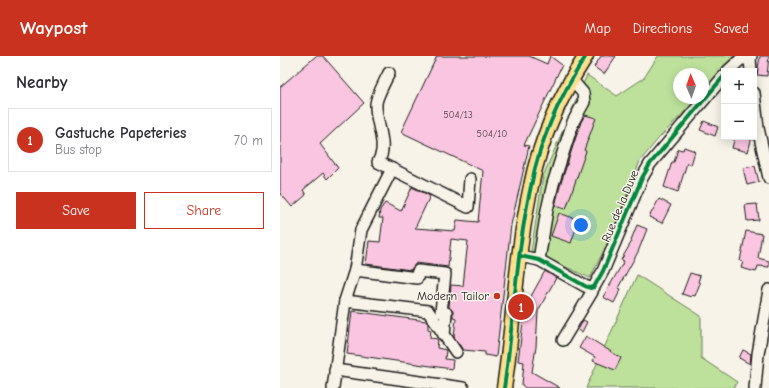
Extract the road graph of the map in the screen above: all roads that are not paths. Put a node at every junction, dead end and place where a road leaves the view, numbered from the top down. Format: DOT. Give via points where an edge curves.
graph roads {
  1 [pos="586,56"];
  2 [pos="750,57"];
  3 [pos="731,68"];
  4 [pos="751,68"];
  5 [pos="389,72"];
  6 [pos="571,78"];
  7 [pos="721,80"];
  8 [pos="755,104"];
  9 [pos="392,169"];
  10 [pos="769,178"];
  11 [pos="470,179"];
  12 [pos="520,256"];
  13 [pos="539,260"];
  14 [pos="355,270"];
  15 [pos="590,288"];
  16 [pos="769,290"];
  17 [pos="345,301"];
  18 [pos="444,334"];
  19 [pos="563,340"];
  20 [pos="456,352"];
  21 [pos="335,370"];
  22 [pos="445,387"];
  23 [pos="333,388"];
  24 [pos="463,388"];
  25 [pos="504,388"];
  26 [pos="755,388"];
  1 -- 6 [label="main road"];
  2 -- 3 [label="street" via="741,59"];
  2 -- 4 [label="street"];
  5 -- 9 [label="street" via="376,103 382,146 378,162"];
  6 -- 12 [label="main road" via="540,150 531,185"];
  6 -- 13 [label="street" via="583,93 584,102 573,122 553,184"];
  7 -- 15 [label="street, Rue de la Duve" via="650,164 603,271 594,287"];
  8 -- 10 [label="street"];
  9 -- 11 [label="street" via="468,207"];
  9 -- 14 [label="street" via="360,230"];
  12 -- 13 [label="street"];
  12 -- 25 [label="main road"];
  13 -- 15 [label="street"];
  14 -- 17 [label="street"];
  14 -- 18 [label="street" via="417,278 418,271 445,274 441,312 446,313"];
  15 -- 19 [label="street, Rue de la Duve" via="592,292"];
  16 -- 26 [label="street" via="758,349"];
  17 -- 18 [label="street" via="428,311"];
  17 -- 21 [label="street"];
  18 -- 20 [label="street"];
  21 -- 22 [label="street"];
  21 -- 23 [label="street"];
  22 -- 24 [label="street"];
}
